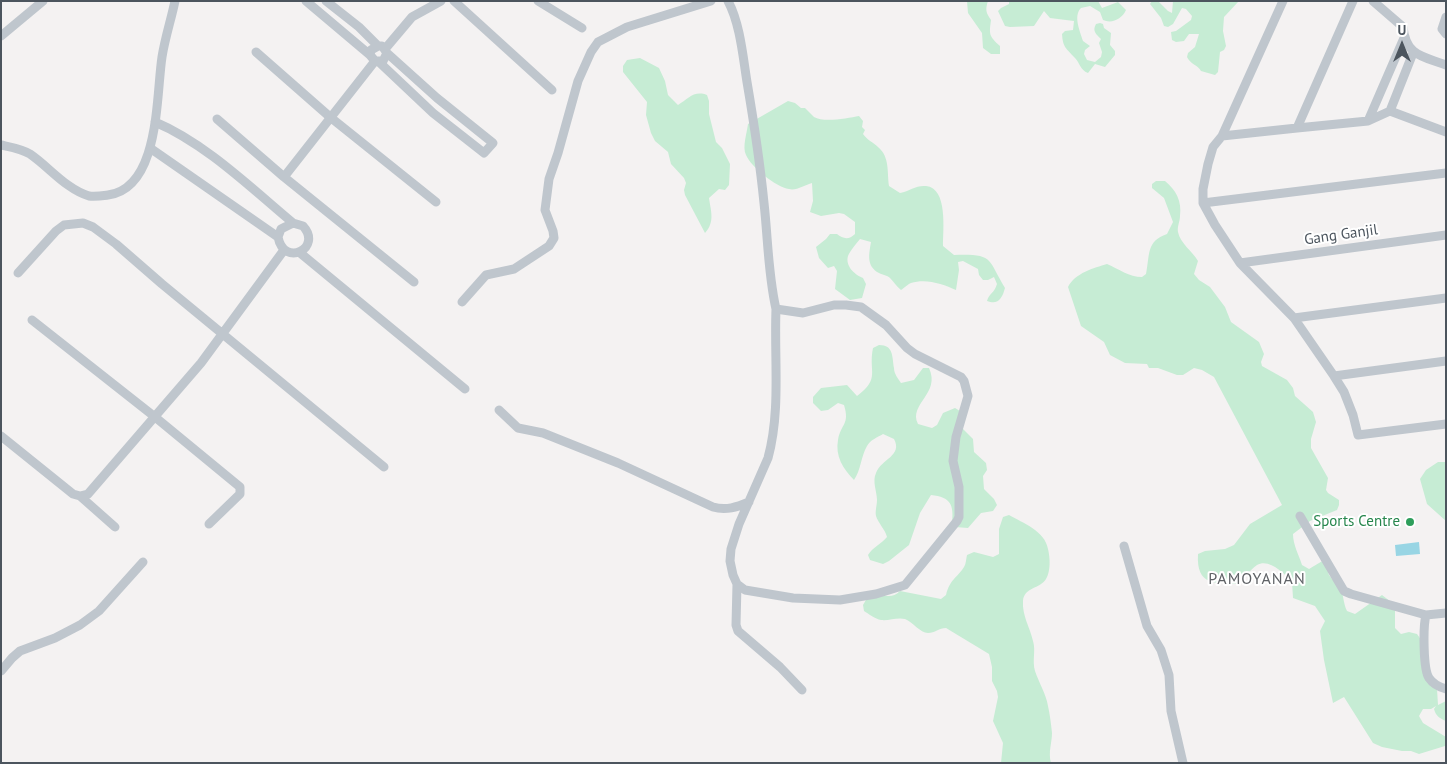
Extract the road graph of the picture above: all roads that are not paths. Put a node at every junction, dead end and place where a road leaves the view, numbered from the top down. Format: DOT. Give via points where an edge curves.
graph roads {
  1 [pos="43,1"];
  2 [pos="175,1"];
  3 [pos="306,1"];
  4 [pos="441,1"];
  5 [pos="454,1"];
  6 [pos="538,1"];
  7 [pos="712,1"];
  8 [pos="728,1"];
  9 [pos="1283,1"];
  10 [pos="1353,1"];
  11 [pos="1373,1"];
  12 [pos="330,4"];
  13 [pos="326,17"];
  14 [pos="1446,17"];
  15 [pos="582,28"];
  16 [pos="1446,34"];
  17 [pos="1,36"];
  18 [pos="1404,38"];
  19 [pos="383,49"];
  20 [pos="256,52"];
  21 [pos="1413,53"];
  22 [pos="375,59"];
  23 [pos="1446,65"];
  24 [pos="424,87"];
  25 [pos="552,90"];
  26 [pos="416,96"];
  27 [pos="450,110"];
  28 [pos="1390,111"];
  29 [pos="330,117"];
  30 [pos="217,120"];
  31 [pos="442,120"];
  32 [pos="1368,121"];
  33 [pos="155,122"];
  34 [pos="1297,128"];
  35 [pos="1446,132"];
  36 [pos="1222,136"];
  37 [pos="1,145"];
  38 [pos="150,148"];
  39 [pos="1446,173"];
  40 [pos="284,177"];
  41 [pos="436,202"];
  42 [pos="1203,203"];
  43 [pos="293,223"];
  44 [pos="1446,235"];
  45 [pos="278,237"];
  46 [pos="284,250"];
  47 [pos="299,252"];
  48 [pos="1240,263"];
  49 [pos="18,273"];
  50 [pos="414,282"];
  51 [pos="1446,298"];
  52 [pos="462,302"];
  53 [pos="776,309"];
  54 [pos="1294,318"];
  55 [pos="32,320"];
  56 [pos="223,334"];
  57 [pos="1446,361"];
  58 [pos="1334,376"];
  59 [pos="465,389"];
  60 [pos="499,410"];
  61 [pos="155,416"];
  62 [pos="1446,424"];
  63 [pos="1,436"];
  64 [pos="384,467"];
  65 [pos="80,496"];
  66 [pos="750,502"];
  67 [pos="1300,516"];
  68 [pos="210,524"];
  69 [pos="115,527"];
  70 [pos="1124,546"];
  71 [pos="143,562"];
  72 [pos="737,584"];
  73 [pos="1446,613"];
  74 [pos="1426,615"];
  75 [pos="1,671"];
  76 [pos="1446,689"];
  77 [pos="802,690"];
  78 [pos="1183,763"];
  1 -- 17 [label="street"];
  2 -- 33 [label="street" via="162,57"];
  3 -- 13 [label="street"];
  4 -- 19 [label="street" via="412,17"];
  5 -- 25 [label="street"];
  6 -- 15 [label="street"];
  7 -- 52 [label="street" via="626,27 598,42 578,81 549,179 545,210 554,238 549,246 514,269 486,275"];
  8 -- 53 [label="street" via="735,18 753,116 769,276"];
  9 -- 36 [label="street"];
  10 -- 34 [label="street"];
  11 -- 18 [label="street" via="1403,27"];
  12 -- 13 [label="street"];
  12 -- 19 [label="street"];
  13 -- 22 [label="street"];
  14 -- 16 [label="street" via="1442,29"];
  18 -- 21 [label="street"];
  18 -- 32 [label="street"];
  19 -- 22 [label="street" via="383,60"];
  19 -- 22 [label="street" via="371,50"];
  19 -- 24 [label="street"];
  20 -- 29 [label="street"];
  21 -- 23 [label="street"];
  21 -- 28 [label="street"];
  22 -- 26 [label="street"];
  22 -- 29 [label="street"];
  24 -- 26 [label="street"];
  24 -- 27 [label="street"];
  26 -- 31 [label="street"];
  27 -- 31 [label="street"];
  27 -- 31 [label="street" via="493,142 484,153"];
  28 -- 32 [label="street"];
  28 -- 35 [label="street"];
  29 -- 40 [label="street"];
  29 -- 41 [label="street"];
  30 -- 40 [label="street"];
  32 -- 34 [label="street"];
  33 -- 38 [label="street"];
  33 -- 43 [label="street" via="203,149"];
  34 -- 36 [label="street"];
  36 -- 42 [label="street" via="1213,146 1203,188"];
  37 -- 38 [label="street" via="29,153 75,189 96,197 117,194 130,184 142,169"];
  38 -- 45 [label="street"];
  39 -- 42 [label="street"];
  40 -- 50 [label="street"];
  42 -- 48 [label="street"];
  43 -- 45 [label="street" via="281,229"];
  43 -- 47 [label="street" via="303,226 309,235 307,245"];
  44 -- 48 [label="street, Gang Ganjil"];
  45 -- 46 [label="street"];
  46 -- 47 [label="street"];
  46 -- 56 [label="street"];
  47 -- 59 [label="street"];
  48 -- 54 [label="street"];
  49 -- 56 [label="street" via="56,231 64,225 83,223 116,244"];
  51 -- 54 [label="street"];
  53 -- 66 [label="street" via="777,390 771,447"];
  53 -- 72 [label="street" via="803,313 834,305 860,308 886,325 915,354 961,376 968,396 953,461 959,487 958,517 901,587 840,600 793,598 745,590"];
  54 -- 58 [label="street"];
  55 -- 61 [label="street"];
  56 -- 61 [label="street"];
  56 -- 64 [label="street"];
  57 -- 58 [label="street"];
  58 -- 62 [label="street" via="1354,415 1358,436"];
  60 -- 66 [label="street" via="518,428 543,433 618,463 713,507 722,510"];
  61 -- 65 [label="street" via="88,494"];
  61 -- 68 [label="street" via="240,486 240,494"];
  63 -- 65 [label="street" via="73,494"];
  65 -- 69 [label="street"];
  66 -- 72 [label="street" via="731,549 732,575"];
  67 -- 74 [label="street" via="1344,590"];
  70 -- 78 [label="street" via="1146,626 1161,650 1169,675 1171,711"];
  71 -- 75 [label="street" via="99,611 55,638 20,652"];
  72 -- 77 [label="street" via="738,630"];
  73 -- 74 [label="street"];
  74 -- 76 [label="street" via="1423,624 1426,672 1434,683"];
}
